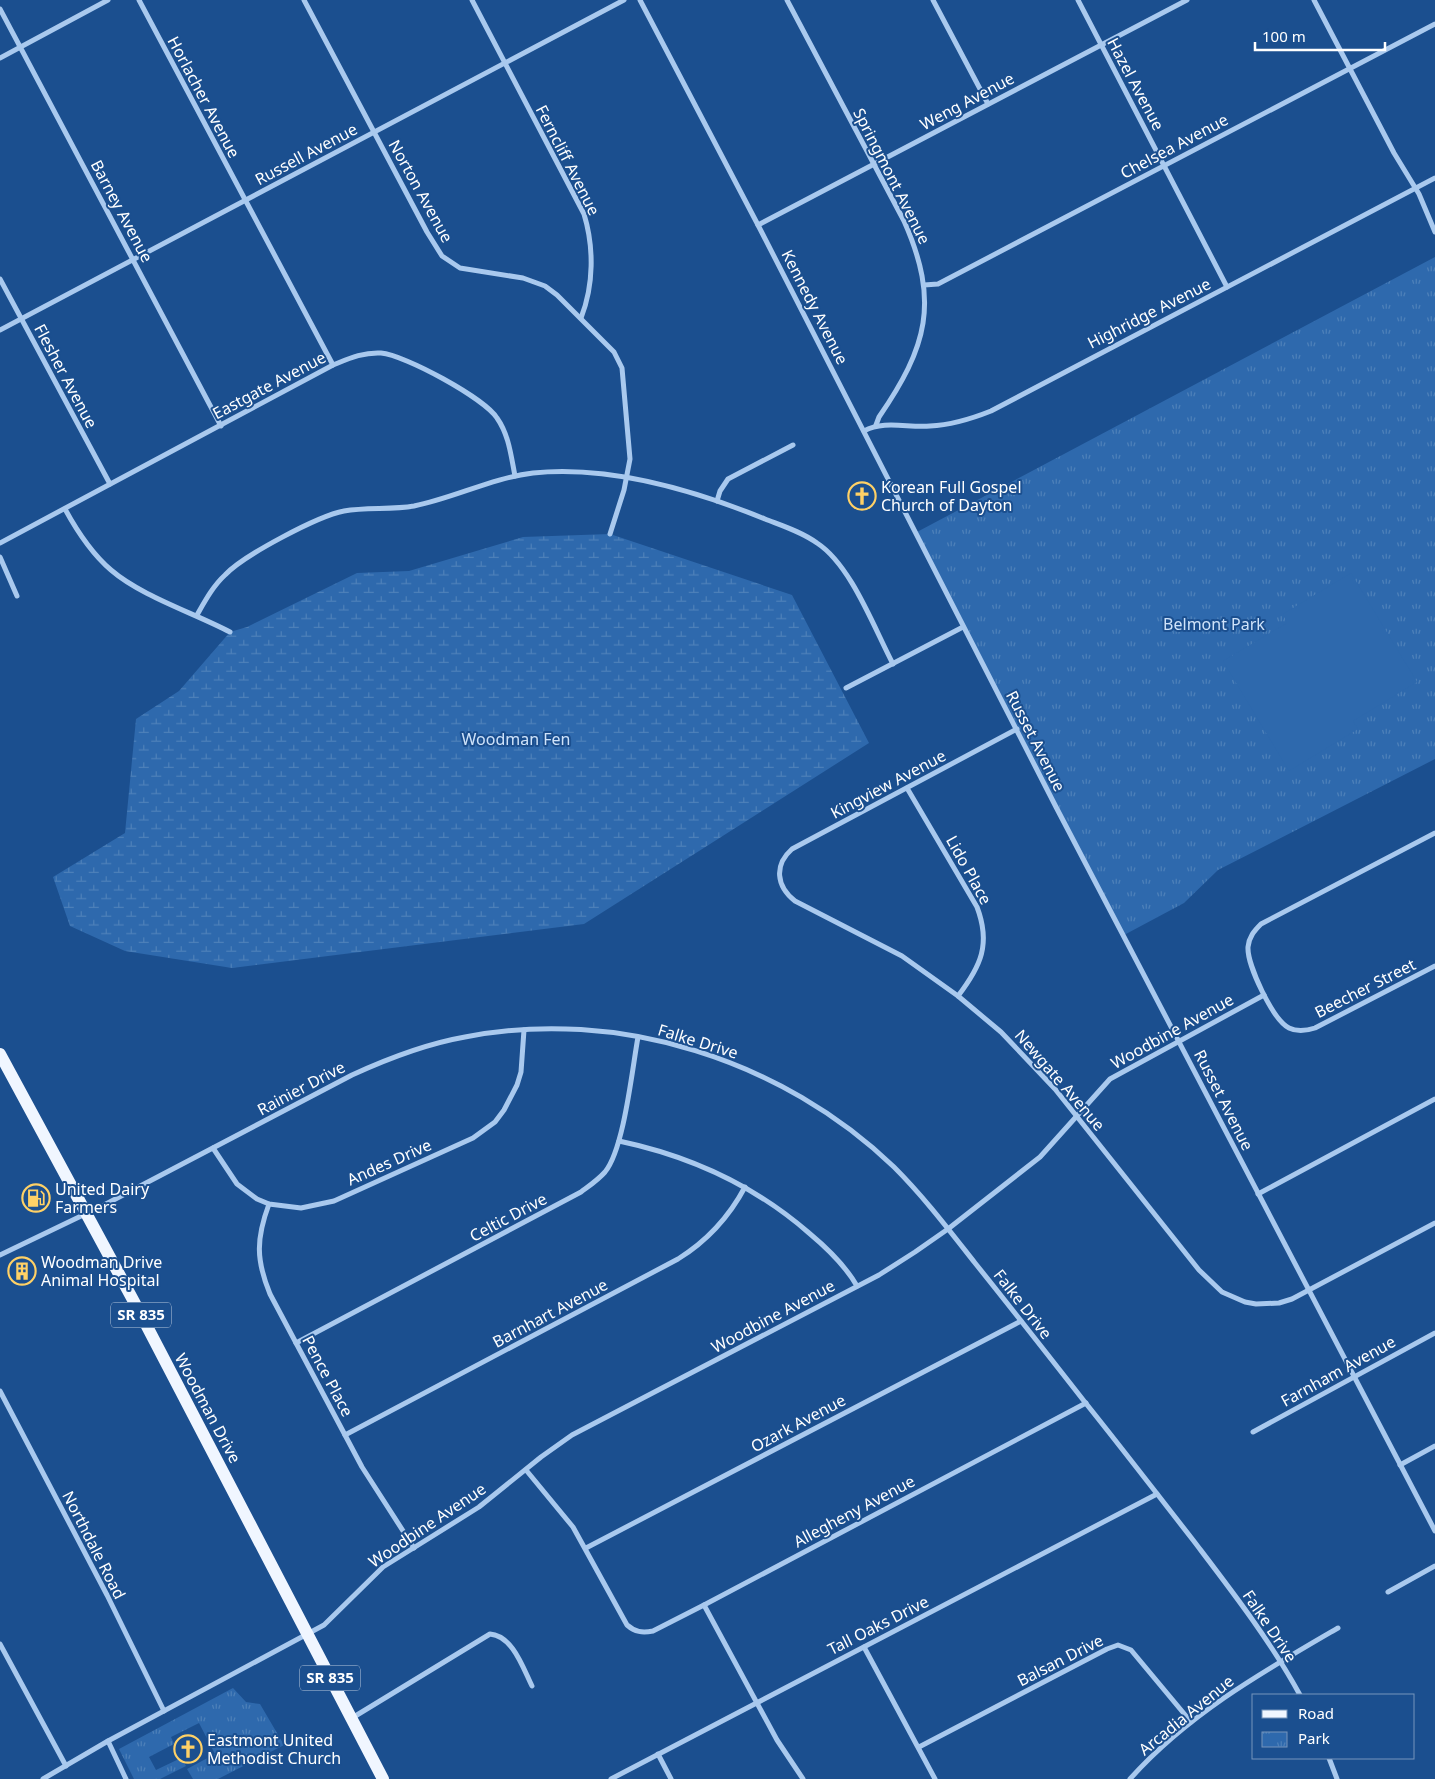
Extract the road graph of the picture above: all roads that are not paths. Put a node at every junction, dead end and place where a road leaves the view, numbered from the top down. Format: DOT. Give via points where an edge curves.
graph roads {
  1 [pos="108,0"];
  2 [pos="139,0"];
  3 [pos="304,0"];
  4 [pos="472,0"];
  5 [pos="624,0"];
  6 [pos="640,0"];
  7 [pos="787,0"];
  8 [pos="933,0"];
  9 [pos="1078,0"];
  10 [pos="1187,0"];
  11 [pos="1314,0"];
  12 [pos="0,9"];
  13 [pos="1435,24"];
  14 [pos="1101,44"];
  15 [pos="20,47"];
  16 [pos="0,58"];
  17 [pos="505,63"];
  18 [pos="1350,69"];
  19 [pos="988,104"];
  20 [pos="374,132"];
  21 [pos="874,164"];
  22 [pos="1165,165"];
  23 [pos="1435,178"];
  24 [pos="1415,188"];
  25 [pos="245,200"];
  26 [pos="758,224"];
  27 [pos="1435,232"];
  28 [pos="134,259"];
  29 [pos="0,279"];
  30 [pos="924,285"];
  31 [pos="1228,287"];
  32 [pos="581,318"];
  33 [pos="22,319"];
  34 [pos="0,330"];
  35 [pos="333,365"];
  36 [pos="876,425"];
  37 [pos="221,426"];
  38 [pos="864,431"];
  39 [pos="793,445"];
  40 [pos="516,476"];
  41 [pos="627,476"];
  42 [pos="110,484"];
  43 [pos="718,501"];
  44 [pos="65,509"];
  45 [pos="610,534"];
  46 [pos="0,543"];
  47 [pos="0,557"];
  48 [pos="17,596"];
  49 [pos="197,615"];
  50 [pos="963,627"];
  51 [pos="230,632"];
  52 [pos="893,664"];
  53 [pos="846,688"];
  54 [pos="1017,729"];
  55 [pos="907,788"];
  56 [pos="1435,833"];
  57 [pos="779,868"];
  58 [pos="1435,966"];
  59 [pos="1264,994"];
  60 [pos="958,996"];
  61 [pos="524,1030"];
  62 [pos="638,1037"];
  63 [pos="1179,1040"];
  64 [pos="0,1054"];
  65 [pos="1435,1099"];
  66 [pos="1077,1116"];
  67 [pos="620,1141"];
  68 [pos="214,1148"];
  69 [pos="745,1187"];
  70 [pos="1258,1194"];
  71 [pos="269,1204"];
  72 [pos="84,1214"];
  73 [pos="1435,1223"];
  74 [pos="948,1229"];
  75 [pos="0,1255"];
  76 [pos="857,1286"];
  77 [pos="1309,1290"];
  78 [pos="1021,1321"];
  79 [pos="1435,1333"];
  80 [pos="296,1343"];
  81 [pos="1354,1376"];
  82 [pos="0,1391"];
  83 [pos="1086,1403"];
  84 [pos="1254,1432"];
  85 [pos="345,1435"];
  86 [pos="1435,1446"];
  87 [pos="1400,1465"];
  88 [pos="526,1470"];
  89 [pos="1157,1494"];
  90 [pos="1435,1531"];
  91 [pos="414,1548"];
  92 [pos="586,1548"];
  93 [pos="1435,1566"];
  94 [pos="1388,1592"];
  95 [pos="704,1605"];
  96 [pos="1338,1628"];
  97 [pos="308,1634"];
  98 [pos="0,1644"];
  99 [pos="864,1647"];
  100 [pos="1280,1662"];
  101 [pos="532,1686"];
  102 [pos="1299,1694"];
  103 [pos="756,1703"];
  104 [pos="164,1711"];
  105 [pos="351,1719"];
  106 [pos="1191,1722"];
  107 [pos="108,1742"];
  108 [pos="919,1747"];
  109 [pos="658,1754"];
  110 [pos="1329,1759"];
  111 [pos="66,1766"];
  112 [pos="43,1779"];
  113 [pos="126,1779"];
  114 [pos="383,1779"];
  115 [pos="611,1779"];
  116 [pos="671,1779"];
  117 [pos="803,1779"];
  118 [pos="935,1779"];
  119 [pos="1130,1779"];
  120 [pos="1337,1779"];
  1 -- 15 [label="street"];
  2 -- 25 [label="street, Horlacher Avenue"];
  3 -- 20 [label="street, Norton Avenue"];
  4 -- 17 [label="street, Ferncliff Avenue"];
  5 -- 17 [label="street, Russell Avenue"];
  6 -- 26 [label="street, Kennedy Avenue"];
  7 -- 21 [label="street, Springmont Avenue"];
  8 -- 19 [label="street"];
  9 -- 14 [label="street, Hazel Avenue"];
  10 -- 14 [label="street, Weng Avenue"];
  11 -- 18 [label="street"];
  12 -- 15 [label="street, Barney Avenue"];
  13 -- 18 [label="street, Chelsea Avenue"];
  14 -- 19 [label="street, Weng Avenue"];
  14 -- 22 [label="street, Hazel Avenue"];
  15 -- 16 [label="street"];
  15 -- 28 [label="street, Barney Avenue"];
  17 -- 20 [label="street, Russell Avenue"];
  17 -- 32 [label="street, Ferncliff Avenue" via="584,214 591,247 591,271"];
  18 -- 22 [label="street, Chelsea Avenue"];
  18 -- 24 [label="street"];
  19 -- 21 [label="street, Weng Avenue"];
  20 -- 25 [label="street, Russell Avenue"];
  20 -- 32 [label="street, Norton Avenue" via="442,256 460,268 535,281 557,295"];
  21 -- 26 [label="street, Weng Avenue"];
  21 -- 30 [label="street, Springmont Avenue" via="913,241"];
  22 -- 30 [label="street, Chelsea Avenue" via="938,284"];
  22 -- 31 [label="street, Hazel Avenue"];
  23 -- 24 [label="street, Highridge Avenue"];
  24 -- 27 [label="street"];
  24 -- 31 [label="street, Highridge Avenue"];
  25 -- 28 [label="street, Russell Avenue"];
  25 -- 35 [label="street, Horlacher Avenue"];
  26 -- 38 [label="street, Kennedy Avenue"];
  28 -- 33 [label="street, Russell Avenue"];
  28 -- 37 [label="street, Barney Avenue"];
  29 -- 33 [label="street, Flesher Avenue"];
  30 -- 36 [label="street, Springmont Avenue" via="924,322 916,355"];
  31 -- 36 [label="street, Highridge Avenue" via="975,418 932,426"];
  32 -- 41 [label="street" via="614,352 622,368 630,445"];
  33 -- 34 [label="street, Russell Avenue"];
  33 -- 42 [label="street, Flesher Avenue"];
  35 -- 37 [label="street, Eastgate Avenue"];
  35 -- 40 [label="street, Eastgate Avenue" via="367,353 386,354 401,358 477,399 502,426"];
  36 -- 38 [label="street, Highridge Avenue"];
  37 -- 42 [label="street, Eastgate Avenue"];
  38 -- 50 [label="street, Kennedy Avenue"];
  39 -- 43 [label="street" via="728,478"];
  40 -- 41 [label="street" via="558,472"];
  40 -- 49 [label="street" via="422,504 344,511 315,521 236,565 217,583"];
  41 -- 43 [label="street"];
  41 -- 45 [label="street"];
  42 -- 44 [label="street, Eastgate Avenue"];
  43 -- 52 [label="street" via="805,535 829,552 848,576"];
  44 -- 46 [label="street, Eastgate Avenue"];
  44 -- 49 [label="street" via="84,540 112,571 142,590"];
  47 -- 48 [label="street"];
  49 -- 51 [label="street"];
  50 -- 52 [label="street"];
  50 -- 54 [label="street, Russet Avenue"];
  52 -- 53 [label="street"];
  54 -- 55 [label="street, Kingview Avenue"];
  54 -- 63 [label="street, Russet Avenue"];
  55 -- 57 [label="street, Kingview Avenue" via="792,849"];
  55 -- 60 [label="street, Lido Place" via="981,919 984,941 978,964"];
  56 -- 59 [label="street" via="1261,924 1248,945 1248,954"];
  57 -- 60 [label="street, Newgate Avenue" via="783,890 794,901 902,956"];
  58 -- 59 [label="street, Beecher Street" via="1307,1031 1297,1031 1282,1024"];
  59 -- 63 [label="street, Woodbine Avenue"];
  60 -- 66 [label="street, Newgate Avenue" via="1028,1058"];
  61 -- 62 [label="street, Rainier Drive" via="588,1031"];
  61 -- 68 [label="street, Rainier Drive" via="466,1036 392,1057"];
  61 -- 71 [label="street, Andes Drive" via="522,1072 518,1085 504,1110 484,1132 334,1201 301,1208"];
  62 -- 67 [label="street, Celtic Drive"];
  62 -- 74 [label="street, Falke Drive" via="734,1064 782,1086 817,1107 844,1125 894,1168"];
  63 -- 66 [label="street, Woodbine Avenue" via="1110,1079"];
  63 -- 70 [label="street, Russet Avenue"];
  64 -- 72 [label="main road, Woodman Drive / SR 835"];
  65 -- 70 [label="street"];
  66 -- 74 [label="street, Woodbine Avenue" via="1040,1156"];
  66 -- 77 [label="street, Newgate Avenue" via="1199,1270 1222,1292 1245,1302 1268,1304 1292,1299"];
  67 -- 69 [label="street" via="672,1154"];
  67 -- 80 [label="street, Celtic Drive" via="606,1171 581,1192"];
  68 -- 71 [label="street, Andes Drive" via="237,1184"];
  68 -- 72 [label="street, Rainier Drive"];
  69 -- 76 [label="street" via="789,1215 822,1244"];
  69 -- 85 [label="street, Barnhart Avenue" via="717,1228 678,1259"];
  70 -- 77 [label="street, Russet Avenue"];
  71 -- 80 [label="street, Pence Place" via="260,1235 260,1267 270,1294"];
  72 -- 75 [label="street, Rainier Drive"];
  72 -- 97 [label="main road, Woodman Drive / SR 835" via="139,1311"];
  73 -- 77 [label="street, Newgate Avenue"];
  74 -- 76 [label="street, Woodbine Avenue" via="916,1252"];
  74 -- 78 [label="street, Falke Drive"];
  76 -- 88 [label="street, Woodbine Avenue" via="572,1435"];
  77 -- 81 [label="street, Russet Avenue"];
  78 -- 83 [label="street, Falke Drive"];
  78 -- 92 [label="street, Ozark Avenue"];
  79 -- 81 [label="street, Farnham Avenue"];
  80 -- 85 [label="street, Pence Place"];
  81 -- 84 [label="street, Farnham Avenue"];
  81 -- 87 [label="street, Russet Avenue"];
  82 -- 104 [label="street, Northdale Road"];
  83 -- 89 [label="street, Falke Drive"];
  83 -- 95 [label="street, Allegheny Avenue"];
  85 -- 91 [label="street, Pence Place"];
  86 -- 87 [label="street"];
  87 -- 90 [label="street, Russet Avenue"];
  88 -- 91 [label="street, Woodbine Avenue" via="478,1507"];
  88 -- 92 [label="street" via="558,1507"];
  89 -- 99 [label="street, Tall Oaks Drive"];
  89 -- 100 [label="street, Falke Drive" via="1248,1613"];
  91 -- 97 [label="street, Woodbine Avenue" via="370,1578 343,1609"];
  92 -- 95 [label="street, Allegheny Avenue" via="632,1629 645,1633 653,1631"];
  93 -- 94 [label="street"];
  95 -- 103 [label="street"];
  96 -- 100 [label="street, Arcadia Avenue"];
  97 -- 104 [label="street, Woodbine Avenue"];
  97 -- 105 [label="main road, Woodman Drive / SR 835"];
  98 -- 111 [label="street"];
  99 -- 103 [label="street, Tall Oaks Drive"];
  99 -- 108 [label="street"];
  100 -- 102 [label="street, Falke Drive"];
  100 -- 106 [label="street, Arcadia Avenue"];
  101 -- 105 [label="street" via="508,1643 490,1634"];
  103 -- 109 [label="street, Tall Oaks Drive"];
  103 -- 117 [label="street"];
  104 -- 107 [label="street, Woodbine Avenue"];
  105 -- 114 [label="main road, Woodman Drive / SR 835"];
  106 -- 108 [label="street, Balsan Drive" via="1131,1650 1118,1646"];
  106 -- 119 [label="street, Arcadia Avenue"];
  107 -- 111 [label="street, Woodbine Avenue"];
  107 -- 113 [label="street"];
  108 -- 118 [label="street"];
  109 -- 115 [label="street, Tall Oaks Drive"];
  109 -- 116 [label="street"];
  110 -- 120 [label="street"];
  111 -- 112 [label="street, Woodbine Avenue"];
}
